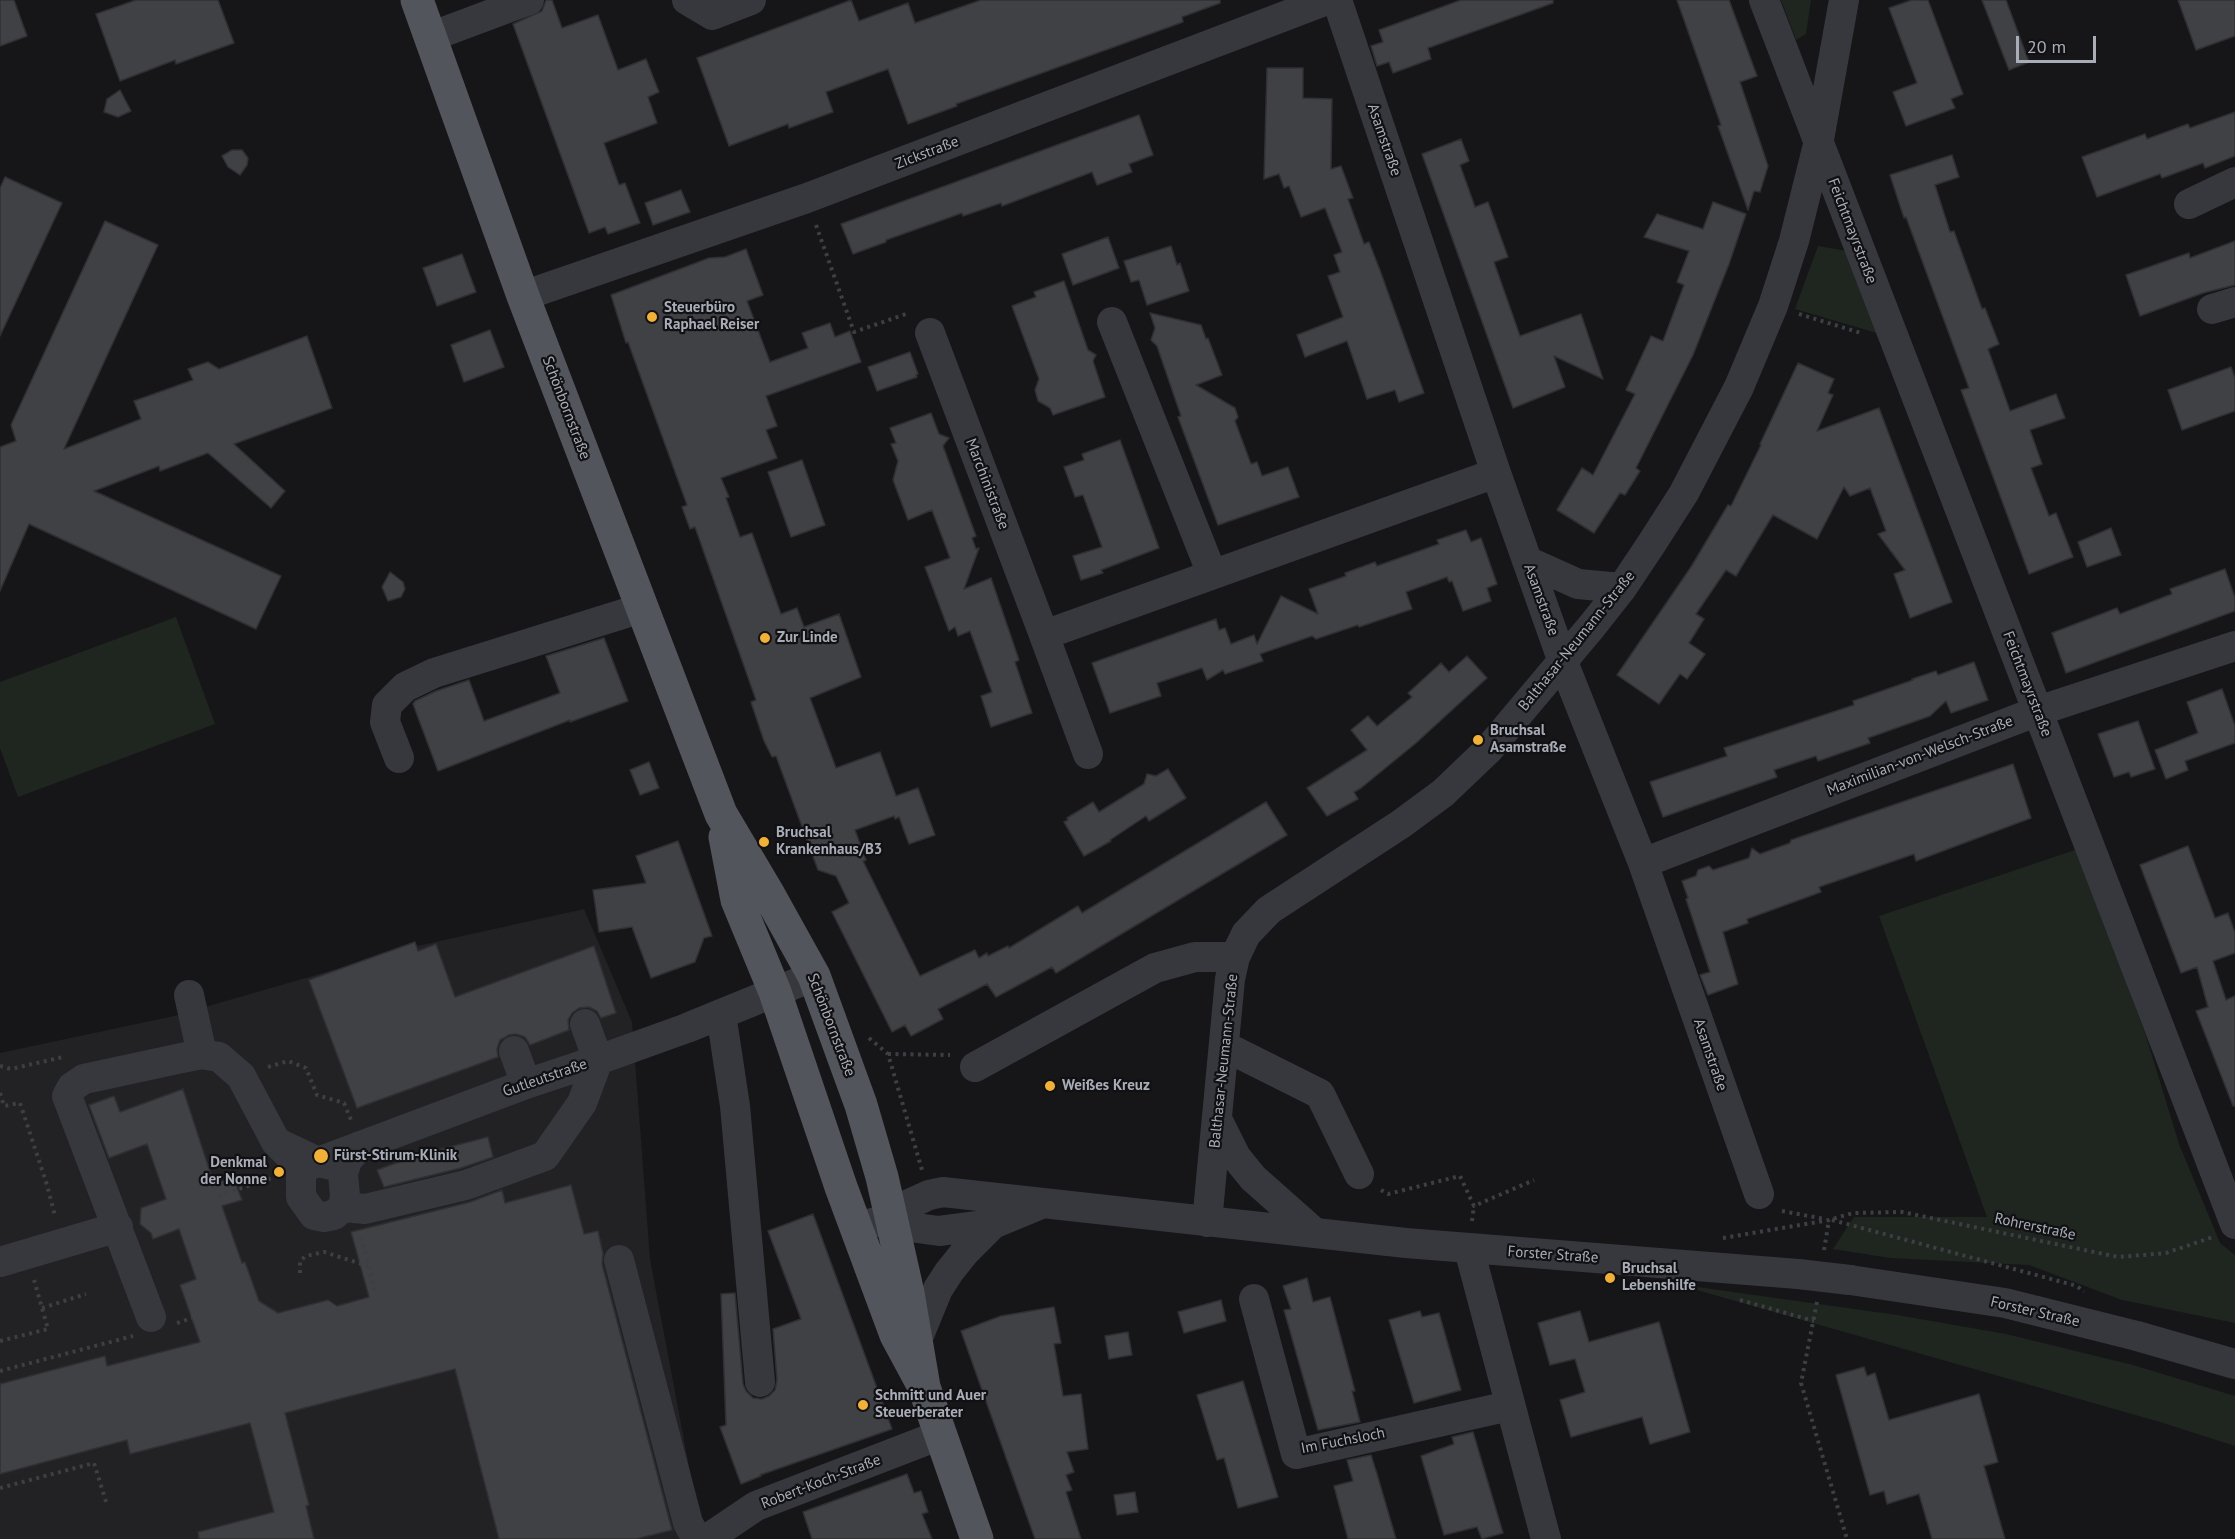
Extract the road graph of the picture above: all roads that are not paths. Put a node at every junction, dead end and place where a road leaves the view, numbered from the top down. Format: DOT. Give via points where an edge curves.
graph roads {
  1 [pos="417,0"];
  2 [pos="529,0"];
  3 [pos="687,0"];
  4 [pos="751,0"];
  5 [pos="1327,0"];
  6 [pos="1337,0"];
  7 [pos="1764,0"];
  8 [pos="1844,0"];
  9 [pos="430,37"];
  10 [pos="1818,145"];
  11 [pos="2235,182"];
  12 [pos="2189,204"];
  13 [pos="523,296"];
  14 [pos="1112,322"];
  15 [pos="930,333"];
  16 [pos="1496,473"];
  17 [pos="1527,561"];
  18 [pos="1212,574"];
  19 [pos="1622,588"];
  20 [pos="642,608"];
  21 [pos="1044,635"];
  22 [pos="2235,646"];
  23 [pos="1563,662"];
  24 [pos="2038,711"];
  25 [pos="1088,754"];
  26 [pos="399,758"];
  27 [pos="721,814"];
  28 [pos="1643,863"];
  29 [pos="1235,957"];
  30 [pos="814,976"];
  31 [pos="775,992"];
  32 [pos="189,995"];
  33 [pos="721,1014"];
  34 [pos="585,1024"];
  35 [pos="1224,1046"];
  36 [pos="514,1050"];
  37 [pos="202,1054"];
  38 [pos="598,1060"];
  39 [pos="975,1067"];
  40 [pos="526,1084"];
  41 [pos="1218,1121"];
  42 [pos="321,1168"];
  43 [pos="1359,1174"];
  44 [pos="1759,1194"];
  45 [pos="1042,1204"];
  46 [pos="343,1207"];
  47 [pos="891,1218"];
  48 [pos="1207,1222"];
  49 [pos="993,1224"];
  50 [pos="118,1227"];
  51 [pos="857,1227"];
  52 [pos="2225,1230"];
  53 [pos="1315,1233"];
  54 [pos="1470,1249"];
  55 [pos="13,1257"];
  56 [pos="619,1260"];
  57 [pos="1254,1299"];
  58 [pos="151,1317"];
  59 [pos="917,1340"];
  60 [pos="2235,1364"];
  61 [pos="760,1382"];
  62 [pos="924,1387"];
  63 [pos="1509,1406"];
  64 [pos="940,1436"];
  65 [pos="697,1539"];
  66 [pos="707,1539"];
  67 [pos="977,1539"];
  68 [pos="1546,1539"];
  1 -- 9 [label="main road, Schönbornstraße"];
  2 -- 9 [label="street"];
  3 -- 4 [label="street" via="712,15"];
  5 -- 13 [label="street, Zickstraße" via="807,198"];
  6 -- 16 [label="street, Asamstraße"];
  7 -- 10 [label="street"];
  8 -- 10 [label="street, Balthasar-Neumann-Straße"];
  9 -- 13 [label="main road, Schönbornstraße"];
  10 -- 19 [label="street, Balthasar-Neumann-Straße" via="1773,306 1739,387 1684,493"];
  10 -- 24 [label="street, Feichtmayrstraße"];
  11 -- 12 [label="street"];
  13 -- 20 [label="main road, Schönbornstraße"];
  14 -- 18 [label="street"];
  15 -- 21 [label="street, Marchinistraße"];
  16 -- 17 [label="street, Asamstraße"];
  16 -- 18 [label="street"];
  17 -- 19 [label="street" via="1578,584"];
  17 -- 23 [label="street, Asamstraße"];
  18 -- 21 [label="street"];
  19 -- 23 [label="street, Balthasar-Neumann-Straße"];
  20 -- 26 [label="street" via="434,673 405,687 387,705 385,722"];
  20 -- 27 [label="main road, Schönbornstraße"];
  21 -- 25 [label="street, Marchinistraße"];
  22 -- 24 [label="street, Maximilian-von-Welsch-Straße"];
  23 -- 28 [label="street, Asamstraße"];
  23 -- 29 [label="street, Balthasar-Neumann-Straße" via="1488,750 1443,793 1269,910 1246,934"];
  24 -- 28 [label="street, Maximilian-von-Welsch-Straße"];
  24 -- 52 [label="street, Feichtmayrstraße"];
  27 -- 30 [label="main road, Schönbornstraße"];
  27 -- 31 [label="main road, Schönbornstraße" via="737,900"];
  28 -- 44 [label="street, Asamstraße"];
  29 -- 35 [label="street, Balthasar-Neumann-Straße"];
  29 -- 39 [label="street" via="1195,957 1155,968"];
  30 -- 31 [label="street, Gutleutstraße"];
  30 -- 47 [label="main road, Schönbornstraße" via="861,1105"];
  31 -- 33 [label="street, Gutleutstraße"];
  31 -- 51 [label="main road, Schönbornstraße"];
  32 -- 37 [label="street"];
  33 -- 38 [label="street, Gutleutstraße"];
  33 -- 61 [label="street" via="735,1106"];
  34 -- 38 [label="street"];
  35 -- 41 [label="street, Balthasar-Neumann-Straße"];
  35 -- 43 [label="street" via="1320,1094"];
  36 -- 40 [label="street"];
  37 -- 42 [label="street" via="219,1057 241,1076 276,1142"];
  37 -- 50 [label="street" via="84,1079 72,1087 68,1096"];
  38 -- 40 [label="street, Gutleutstraße"];
  38 -- 46 [label="street" via="582,1103 545,1156 466,1185 365,1209"];
  40 -- 42 [label="street, Gutleutstraße" via="360,1146"];
  41 -- 48 [label="street, Balthasar-Neumann-Straße"];
  41 -- 53 [label="street" via="1236,1157 1253,1178"];
  42 -- 46 [label="street" via="345,1196"];
  42 -- 46 [label="street" via="301,1197 314,1215 334,1215"];
  45 -- 47 [label="street, Forster Straße" via="943,1192 907,1205"];
  45 -- 48 [label="street, Forster Straße"];
  45 -- 49 [label="street, Forster Straße"];
  47 -- 49 [label="street, Forster Straße" via="939,1231"];
  47 -- 51 [label="street, Forster Straße"];
  47 -- 59 [label="main road, Schönbornstraße"];
  48 -- 53 [label="street, Forster Straße"];
  49 -- 59 [label="street" via="949,1272"];
  50 -- 55 [label="street"];
  50 -- 58 [label="street"];
  51 -- 62 [label="main road, Schönbornstraße" via="896,1335"];
  53 -- 54 [label="street, Forster Straße"];
  54 -- 60 [label="street, Forster Straße, bridge" via="1798,1274 2005,1303"];
  54 -- 63 [label="street"];
  56 -- 65 [label="street" via="688,1523"];
  57 -- 63 [label="street, Im Fuchsloch" via="1296,1454"];
  59 -- 62 [label="main road, Schönbornstraße"];
  62 -- 64 [label="main road"];
  63 -- 68 [label="street"];
  64 -- 66 [label="street, Robert-Koch-Straße" via="756,1506"];
  64 -- 67 [label="main road"];
}
